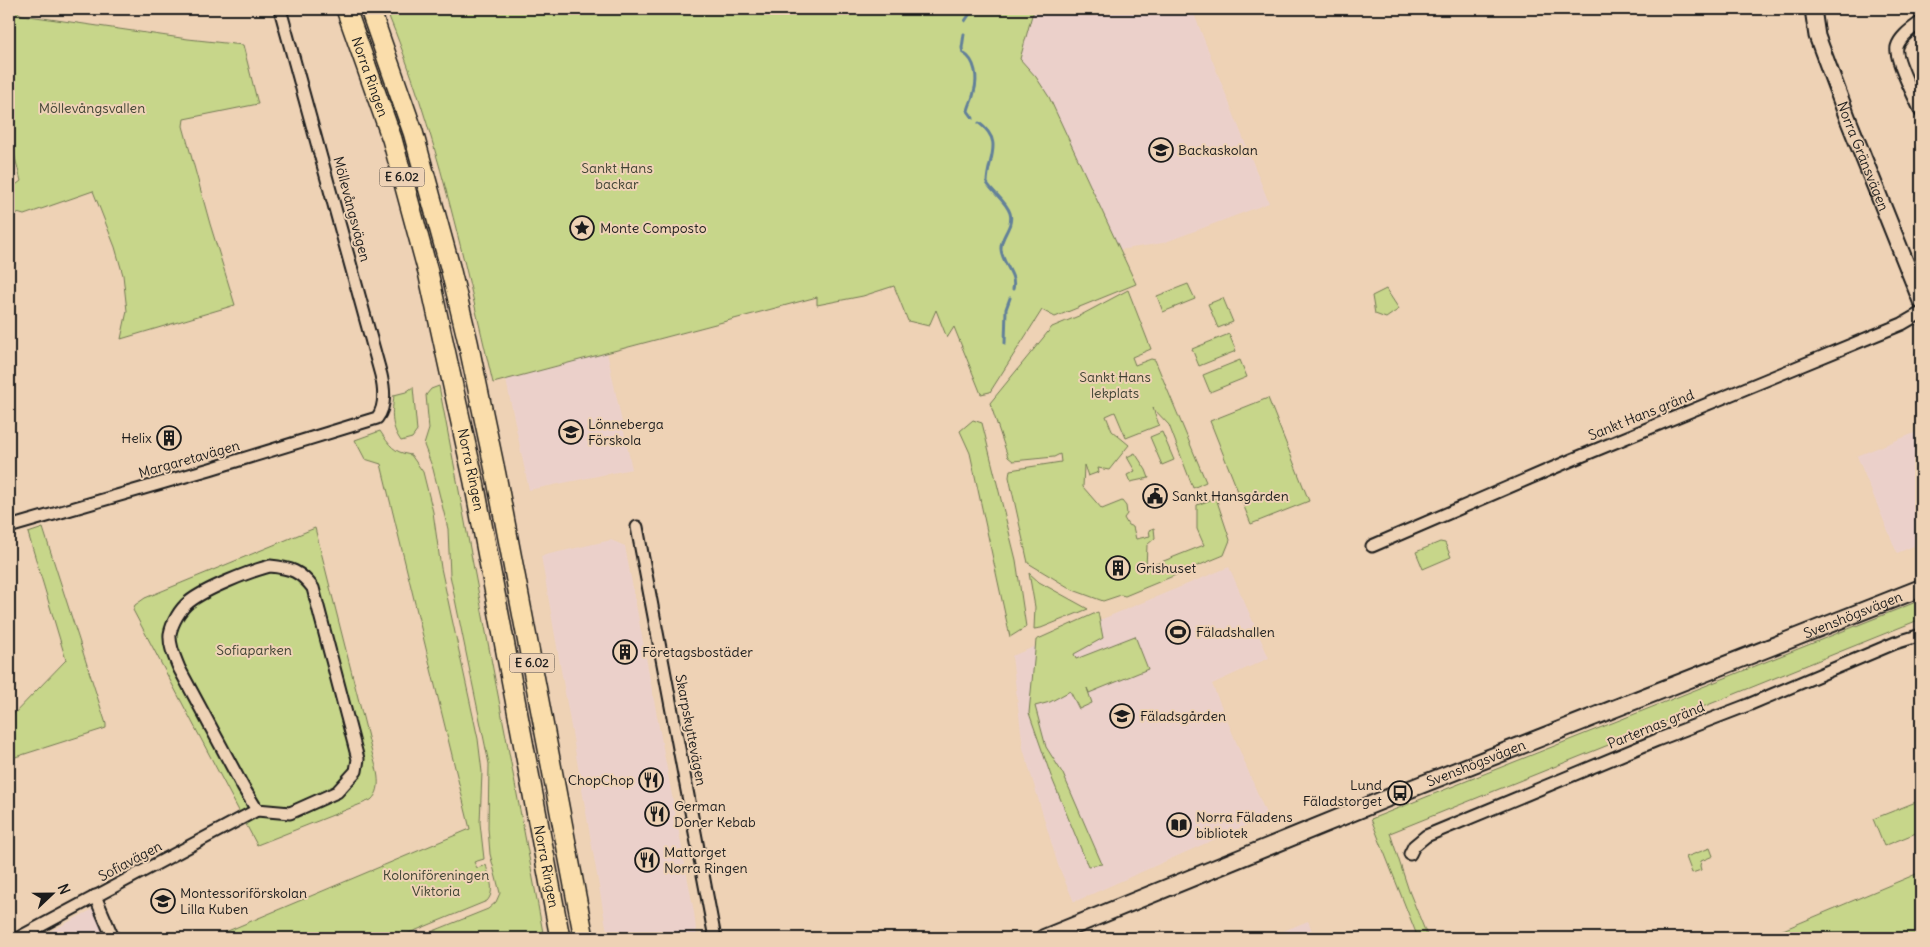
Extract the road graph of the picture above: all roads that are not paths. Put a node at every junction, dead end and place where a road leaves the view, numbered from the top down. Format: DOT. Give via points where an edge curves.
graph roads {
  1 [pos="280,9"];
  2 [pos="346,9"];
  3 [pos="370,9"];
  4 [pos="1813,9"];
  5 [pos="1921,22"];
  6 [pos="1921,112"];
  7 [pos="1921,301"];
  8 [pos="1921,313"];
  9 [pos="377,418"];
  10 [pos="9,527"];
  11 [pos="637,527"];
  12 [pos="1372,546"];
  13 [pos="1917,589"];
  14 [pos="1921,635"];
  15 [pos="257,810"];
  16 [pos="1410,854"];
  17 [pos="95,896"];
  18 [pos="18,938"];
  19 [pos="113,938"];
  20 [pos="560,938"];
  21 [pos="584,938"];
  22 [pos="715,938"];
  23 [pos="1044,938"];
  1 -- 9 [label="street, Möllevångsvägen" via="381,375 383,405"];
  2 -- 20 [label="main road, Norra Ringen / E 6.02" via="392,139 448,358"];
  3 -- 21 [label="main road, Norra Ringen / E 6.02" via="413,132 466,333"];
  4 -- 7 [label="street, Norra Gränsvägen" via="1817,36"];
  5 -- 6 [label="street" via="1903,37 1896,48"];
  8 -- 12 [label="street, Sankt Hans gränd" via="1902,324"];
  9 -- 10 [label="street, Margaretavägen"];
  11 -- 22 [label="street, Skarpskyttevägen"];
  13 -- 23 [label="main road, Svenshögsvägen"];
  14 -- 16 [label="street, Parternas gränd" via="1894,643 1426,836"];
  15 -- 15 [label="street" via="290,813 337,792 356,771 358,759 313,588 300,573 270,566 220,585 190,601 179,612 170,635 179,668 242,788"];
  15 -- 17 [label="street, Sofiavägen"];
  17 -- 18 [label="street, Sofiavägen"];
  17 -- 19 [label="street"];
}
